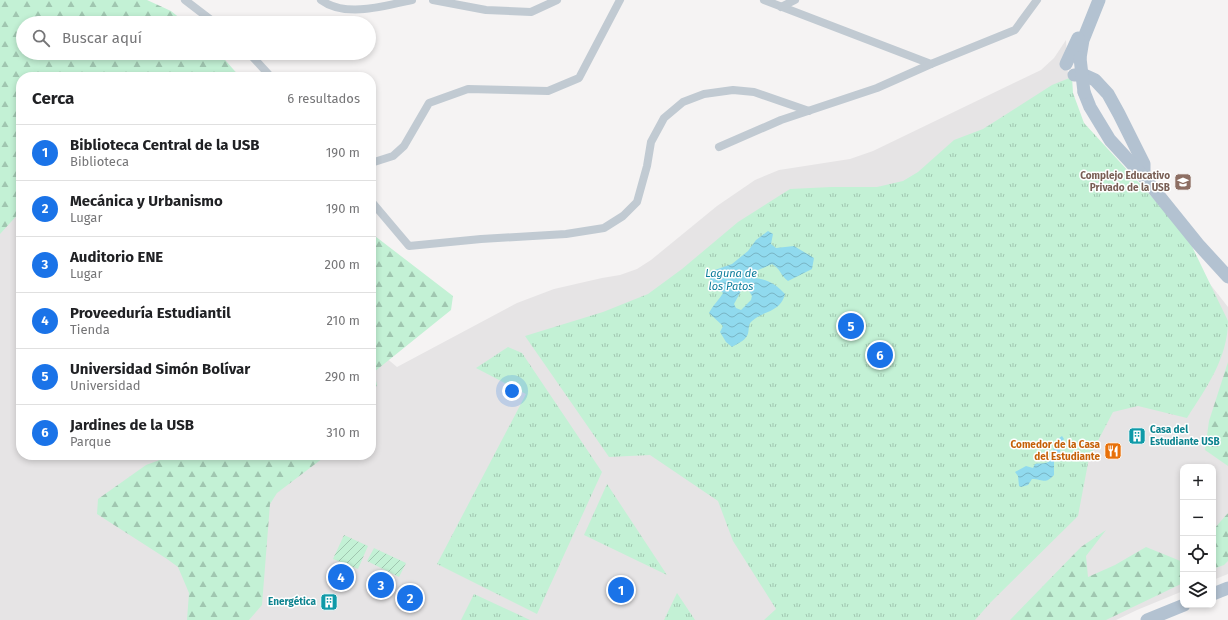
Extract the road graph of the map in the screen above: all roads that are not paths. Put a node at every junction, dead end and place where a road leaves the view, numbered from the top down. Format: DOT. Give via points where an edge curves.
graph roads {
  1 [pos="185,0"];
  2 [pos="321,0"];
  3 [pos="412,0"];
  4 [pos="433,0"];
  5 [pos="556,0"];
  6 [pos="620,0"];
  7 [pos="764,0"];
  8 [pos="795,0"];
  9 [pos="1037,0"];
  10 [pos="1097,6"];
  11 [pos="781,7"];
  12 [pos="206,16"];
  13 [pos="255,60"];
  14 [pos="931,64"];
  15 [pos="1066,64"];
  16 [pos="266,72"];
  17 [pos="1074,75"];
  18 [pos="809,110"];
  19 [pos="719,148"];
  20 [pos="376,161"];
  21 [pos="1144,177"];
  22 [pos="376,207"];
  23 [pos="1228,277"];
  24 [pos="1228,588"];
  25 [pos="1216,593"];
  26 [pos="1180,607"];
  27 [pos="1148,620"];
  1 -- 12 [label="street"];
  2 -- 3 [label="street" via="326,4 349,10"];
  4 -- 5 [label="street" via="486,10 531,12"];
  6 -- 20 [label="street" via="579,78 548,91 468,89 429,103 404,146 393,156"];
  7 -- 11 [label="street"];
  8 -- 11 [label="street"];
  9 -- 14 [label="street" via="1015,30"];
  10 -- 15 [label="main road"];
  10 -- 21 [label="main road, bridge" via="1083,40 1080,58 1084,92 1110,140"];
  11 -- 14 [label="street"];
  13 -- 16 [label="street"];
  14 -- 18 [label="street" via="877,88"];
  17 -- 21 [label="main road" via="1084,75 1095,80 1108,94 1144,164"];
  18 -- 19 [label="street"];
  18 -- 22 [label="street" via="754,92 733,90 704,94 683,102 664,118 651,142 636,202 624,216 604,228 566,234 409,246"];
  21 -- 23 [label="main road"];
  24 -- 25 [label="main road"];
  26 -- 27 [label="main road"];
}
